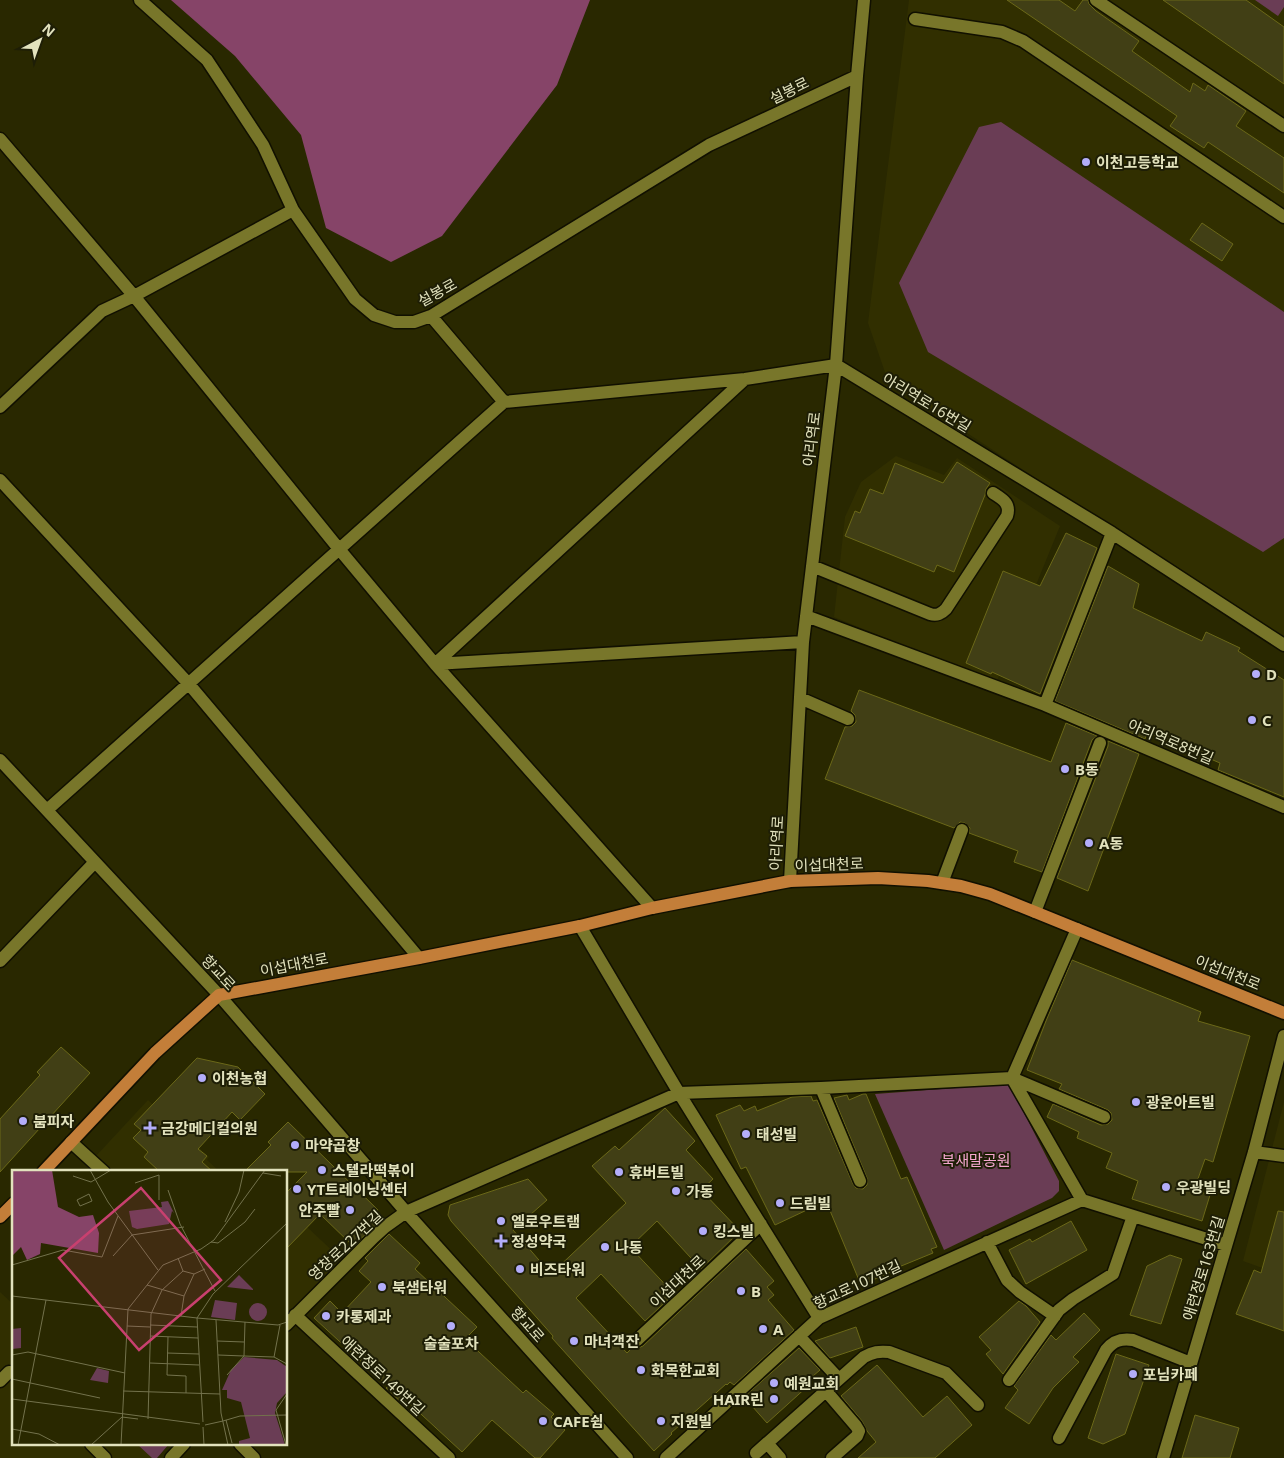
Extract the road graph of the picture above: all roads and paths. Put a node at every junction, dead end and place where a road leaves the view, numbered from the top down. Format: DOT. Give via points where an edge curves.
graph roads {
  1 [pos="140,0"];
  2 [pos="864,0"];
  3 [pos="1096,0"];
  4 [pos="915,19"];
  5 [pos="857,76"];
  6 [pos="1284,126"];
  7 [pos="0,139"];
  8 [pos="294,210"];
  9 [pos="1284,217"];
  10 [pos="134,296"];
  11 [pos="431,316"];
  12 [pos="836,366"];
  13 [pos="745,379"];
  14 [pos="504,402"];
  15 [pos="0,407"];
  16 [pos="0,480"];
  17 [pos="993,492"];
  18 [pos="1112,533"];
  19 [pos="338,549"];
  20 [pos="812,566"];
  21 [pos="806,616"];
  22 [pos="803,642"];
  23 [pos="1284,645"];
  24 [pos="435,664"];
  25 [pos="188,684"];
  26 [pos="800,698"];
  27 [pos="1045,705"];
  28 [pos="848,719"];
  29 [pos="1100,744"];
  30 [pos="0,760"];
  31 [pos="1284,807"];
  32 [pos="47,810"];
  33 [pos="962,830"];
  34 [pos="95,862"];
  35 [pos="790,881"];
  36 [pos="942,883"];
  37 [pos="652,908"];
  38 [pos="1035,912"];
  39 [pos="580,926"];
  40 [pos="1076,929"];
  41 [pos="419,958"];
  42 [pos="0,961"];
  43 [pos="219,995"];
  44 [pos="1284,1013"];
  45 [pos="1284,1036"];
  46 [pos="1012,1078"];
  47 [pos="821,1088"];
  48 [pos="679,1093"];
  49 [pos="1104,1117"];
  50 [pos="71,1142"];
  51 [pos="1254,1152"];
  52 [pos="1284,1156"];
  53 [pos="45,1170"];
  54 [pos="102,1170"];
  55 [pos="860,1181"];
  56 [pos="1082,1200"];
  57 [pos="12,1205"];
  58 [pos="406,1212"];
  59 [pos="1133,1216"];
  60 [pos="0,1217"];
  61 [pos="761,1224"];
  62 [pos="987,1242"];
  63 [pos="1226,1245"];
  64 [pos="295,1315"];
  65 [pos="1055,1316"];
  66 [pos="819,1318"];
  67 [pos="288,1323"];
  68 [pos="799,1336"];
  69 [pos="637,1340"];
  70 [pos="1191,1363"];
  71 [pos="12,1373"];
  72 [pos="839,1380"];
  73 [pos="1009,1380"];
  74 [pos="0,1381"];
  75 [pos="826,1391"];
  76 [pos="978,1405"];
  77 [pos="1059,1438"];
  78 [pos="767,1443"];
  79 [pos="93,1446"];
  80 [pos="182,1446"];
  81 [pos="242,1446"];
  82 [pos="756,1453"];
  83 [pos="105,1458"];
  84 [pos="171,1458"];
  85 [pos="254,1458"];
  86 [pos="449,1458"];
  87 [pos="626,1458"];
  88 [pos="666,1458"];
  89 [pos="780,1458"];
  90 [pos="832,1458"];
  91 [pos="1163,1458"];
  1 -- 8 [label="street, 설봉로" via="207,60 263,145"];
  2 -- 5 [label="street, 아리역로"];
  3 -- 6 [label="street"];
  4 -- 9 [label="street" via="1002,32 1023,41"];
  5 -- 11 [label="street, 설봉로" via="709,146"];
  5 -- 12 [label="street, 아리역로"];
  7 -- 10 [label="street"];
  8 -- 10 [label="street"];
  8 -- 11 [label="street, 설봉로" via="355,299 374,315 395,322 414,322"];
  10 -- 15 [label="street" via="102,311"];
  10 -- 19 [label="street"];
  11 -- 14 [label="street"];
  12 -- 13 [label="street"];
  12 -- 18 [label="street, 아리역로16번길"];
  12 -- 20 [label="street, 아리역로"];
  13 -- 14 [label="street"];
  13 -- 24 [label="street"];
  14 -- 19 [label="street"];
  16 -- 25 [label="street"];
  17 -- 20 [label="street" via="1006,502 1007,516 941,614 930,614"];
  18 -- 23 [label="street, 아리역로16번길"];
  18 -- 27 [label="street"];
  19 -- 24 [label="street"];
  19 -- 25 [label="street"];
  20 -- 21 [label="street, 아리역로"];
  21 -- 22 [label="street, 아리역로"];
  21 -- 27 [label="street, 아리역로8번길"];
  22 -- 24 [label="street"];
  22 -- 26 [label="street, 아리역로"];
  24 -- 37 [label="street"];
  25 -- 32 [label="street"];
  25 -- 41 [label="street"];
  26 -- 28 [label="street"];
  26 -- 35 [label="street, 아리역로"];
  27 -- 31 [label="street, 아리역로8번길"];
  29 -- 38 [label="street"];
  30 -- 32 [label="street, 향교로"];
  32 -- 34 [label="street, 향교로"];
  33 -- 36 [label="street"];
  34 -- 42 [label="street"];
  34 -- 43 [label="street, 향교로"];
  35 -- 36 [label="main road, 이섭대천로" via="878,878"];
  35 -- 37 [label="main road, 이섭대천로"];
  36 -- 38 [label="main road, 이섭대천로" via="990,894"];
  37 -- 39 [label="main road, 이섭대천로"];
  38 -- 40 [label="main road, 이섭대천로"];
  39 -- 41 [label="main road, 이섭대천로"];
  39 -- 48 [label="street"];
  40 -- 44 [label="main road, 이섭대천로"];
  40 -- 46 [label="street"];
  41 -- 43 [label="main road, 이섭대천로"];
  43 -- 50 [label="main road" via="155,1053"];
  43 -- 58 [label="street, 향교로"];
  45 -- 51 [label="street, 애련정로163번길"];
  46 -- 47 [label="street"];
  46 -- 49 [label="street"];
  46 -- 56 [label="street"];
  47 -- 48 [label="street"];
  47 -- 55 [label="street"];
  48 -- 58 [label="street"];
  48 -- 61 [label="street"];
  50 -- 53 [label="main road"];
  50 -- 54 [label="street"];
  51 -- 52 [label="street"];
  51 -- 63 [label="street, 애련정로163번길"];
  56 -- 59 [label="street"];
  56 -- 62 [label="street, 향교로107번길"];
  57 -- 60 [label="main road"];
  58 -- 64 [label="street, 영창로227번길" via="374,1237"];
  58 -- 87 [label="street, 향교로"];
  59 -- 63 [label="street"];
  59 -- 65 [label="street" via="1113,1274 1072,1299"];
  61 -- 66 [label="street"];
  61 -- 69 [label="street, 이섭대천로"];
  62 -- 65 [label="street" via="1007,1280"];
  62 -- 66 [label="street, 향교로107번길"];
  63 -- 70 [label="street, 애련정로163번길"];
  64 -- 67 [label="street, 영창로227번길"];
  64 -- 86 [label="street, 애련정로149번길"];
  65 -- 73 [label="street"];
  66 -- 68 [label="street, 향교로107번길"];
  68 -- 72 [label="street"];
  68 -- 88 [label="street, 향교로107번길"];
  70 -- 77 [label="street" via="1133,1340 1114,1342 1106,1350"];
  70 -- 91 [label="street, 애련정로163번길"];
  71 -- 74 [label="street" via="9,1372"];
  72 -- 75 [label="street"];
  72 -- 76 [label="street" via="871,1353 889,1352 946,1373"];
  75 -- 78 [label="street"];
  75 -- 90 [label="street" via="859,1431"];
  78 -- 82 [label="street"];
  78 -- 89 [label="street"];
  79 -- 83 [label="street"];
  80 -- 84 [label="street"];
  81 -- 85 [label="street"];
}
